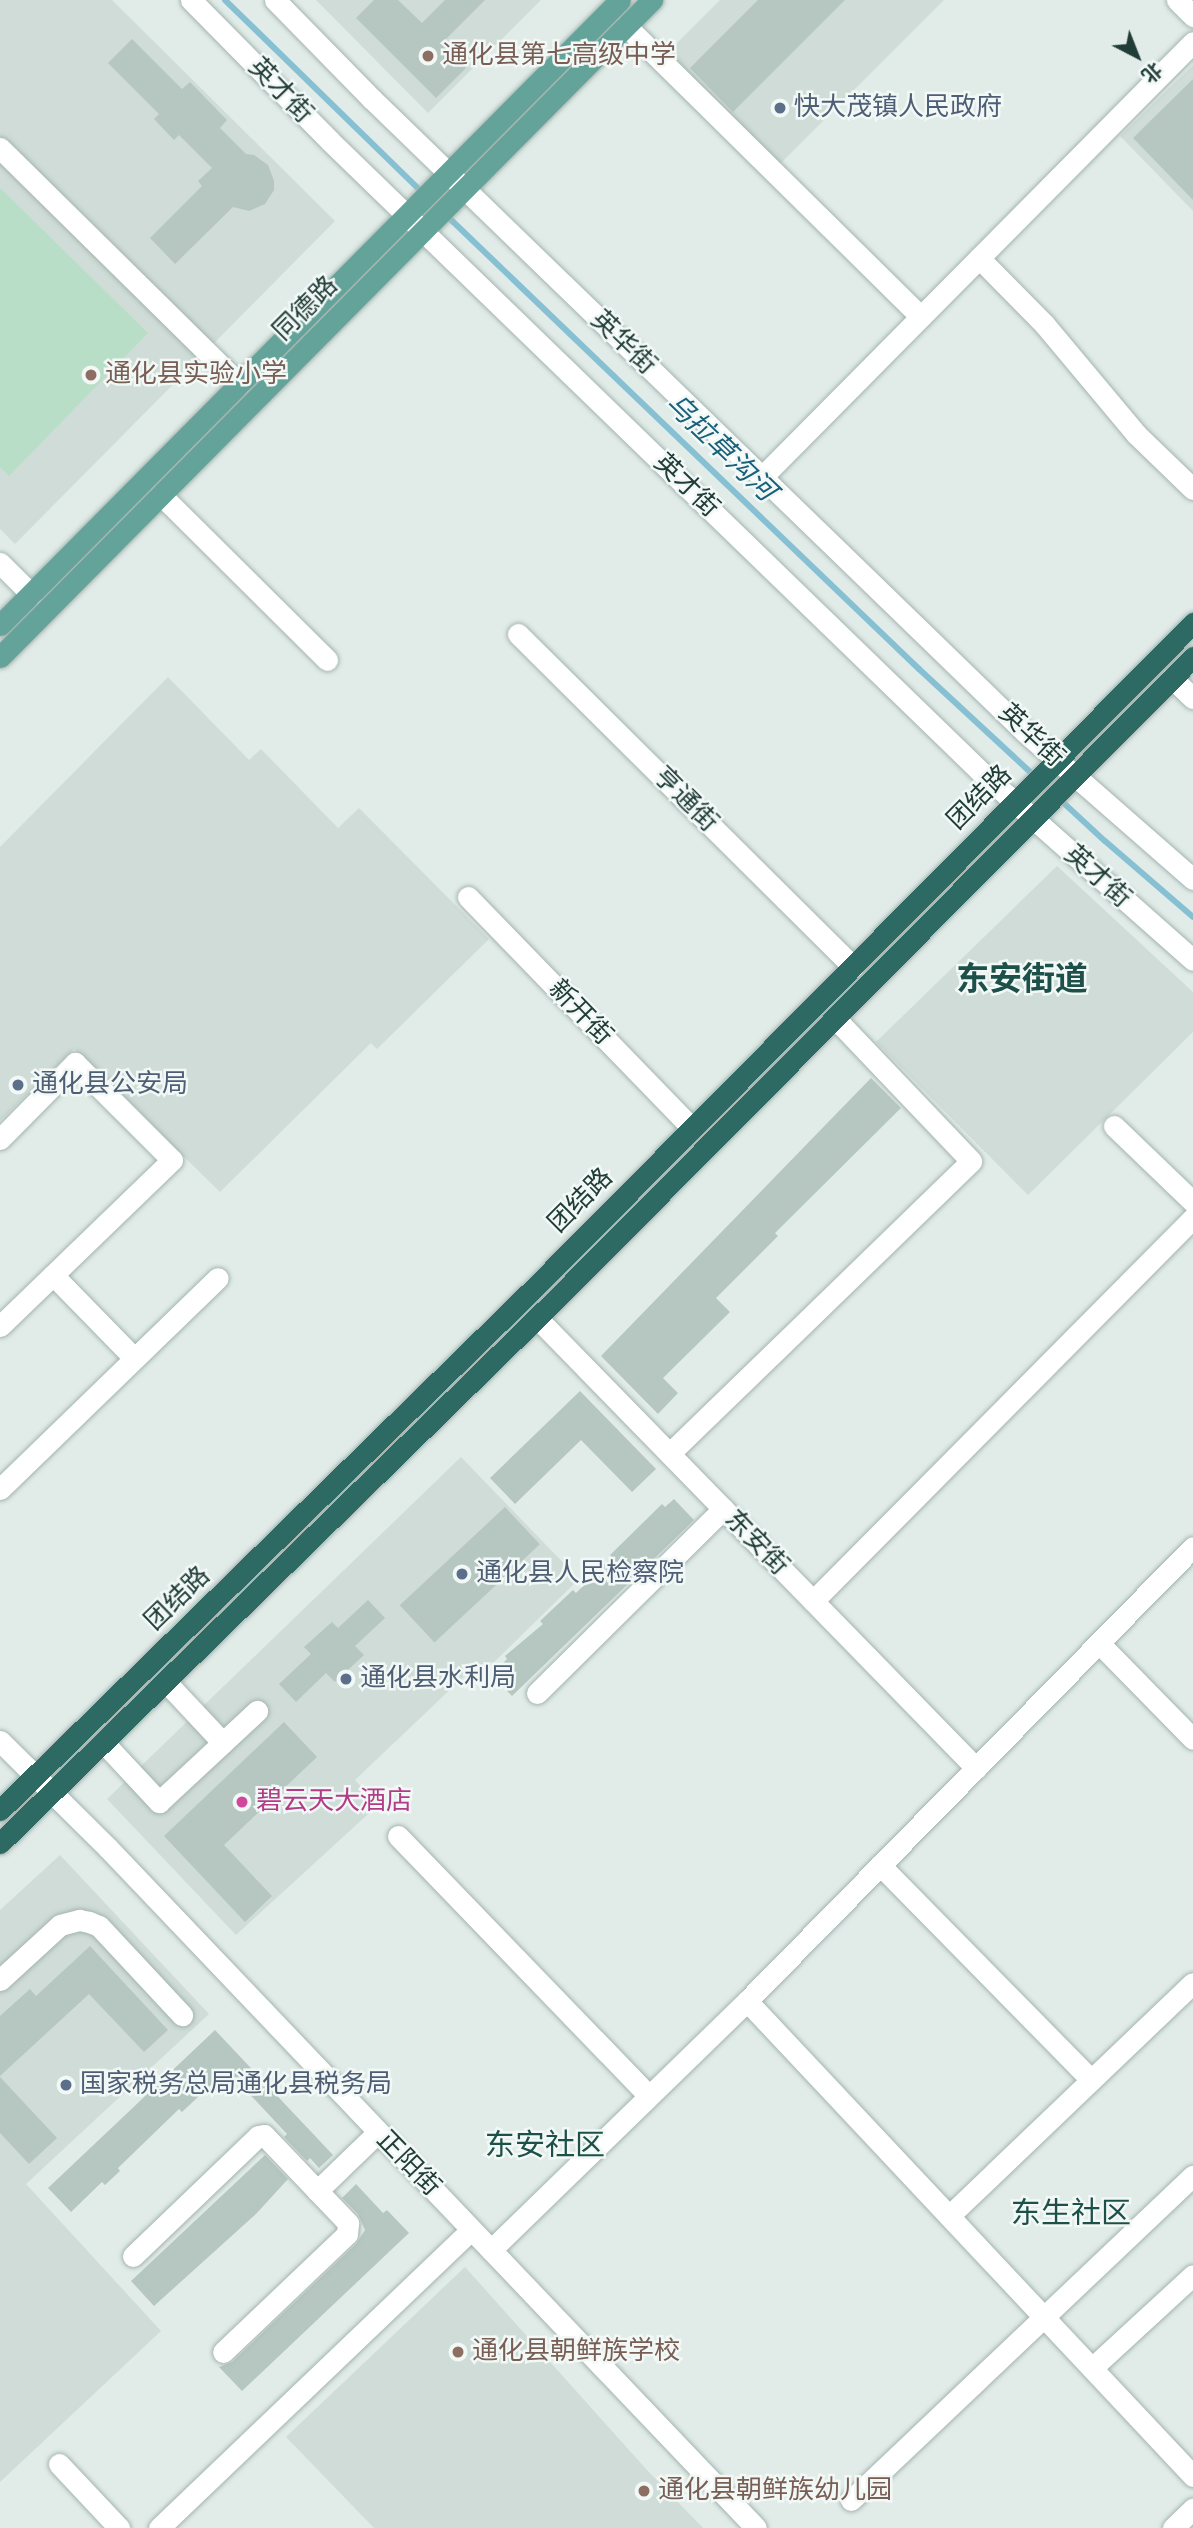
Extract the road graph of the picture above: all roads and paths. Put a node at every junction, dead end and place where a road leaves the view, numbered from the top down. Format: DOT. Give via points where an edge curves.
graph roads {
  1 [pos="191,0"];
  2 [pos="275,0"];
  3 [pos="620,0"];
  4 [pos="652,0"];
  5 [pos="1177,0"];
  6 [pos="1193,16"];
  7 [pos="626,26"];
  8 [pos="1193,42"];
  9 [pos="0,148"];
  10 [pos="442,180"];
  11 [pos="458,195"];
  12 [pos="411,210"];
  13 [pos="427,226"];
  14 [pos="979,258"];
  15 [pos="921,317"];
  16 [pos="239,384"];
  17 [pos="762,477"];
  18 [pos="1193,489"];
  19 [pos="161,495"];
  20 [pos="0,563"];
  21 [pos="31,594"];
  22 [pos="1193,623"];
  23 [pos="0,625"];
  24 [pos="518,634"];
  25 [pos="0,657"];
  26 [pos="1193,657"];
  27 [pos="327,660"];
  28 [pos="1171,678"];
  29 [pos="1193,698"];
  30 [pos="1057,760"];
  31 [pos="1075,776"];
  32 [pos="1015,803"];
  33 [pos="1032,819"];
  34 [pos="1193,879"];
  35 [pos="468,897"];
  36 [pos="1193,960"];
  37 [pos="853,967"];
  38 [pos="835,1018"];
  39 [pos="1114,1126"];
  40 [pos="692,1128"];
  41 [pos="0,1139"];
  42 [pos="1193,1202"];
  43 [pos="1193,1218"];
  44 [pos="53,1275"];
  45 [pos="218,1278"];
  46 [pos="537,1318"];
  47 [pos="0,1326"];
  48 [pos="135,1358"];
  49 [pos="670,1453"];
  50 [pos="3,1481"];
  51 [pos="723,1508"];
  52 [pos="1193,1547"];
  53 [pos="813,1601"];
  54 [pos="1098,1643"];
  55 [pos="166,1682"];
  56 [pos="537,1693"];
  57 [pos="257,1711"];
  58 [pos="1193,1739"];
  59 [pos="0,1741"];
  60 [pos="104,1743"];
  61 [pos="223,1743"];
  62 [pos="975,1768"];
  63 [pos="36,1776"];
  64 [pos="52,1793"];
  65 [pos="0,1810"];
  66 [pos="398,1836"];
  67 [pos="0,1843"];
  68 [pos="880,1865"];
  69 [pos="0,1980"];
  70 [pos="1193,1983"];
  71 [pos="747,2001"];
  72 [pos="182,2015"];
  73 [pos="1091,2080"];
  74 [pos="649,2096"];
  75 [pos="378,2132"];
  76 [pos="1193,2176"];
  77 [pos="317,2191"];
  78 [pos="949,2216"];
  79 [pos="471,2230"];
  80 [pos="491,2250"];
  81 [pos="133,2256"];
  82 [pos="1193,2275"];
  83 [pos="1044,2317"];
  84 [pos="223,2352"];
  85 [pos="1092,2368"];
  86 [pos="59,2464"];
  87 [pos="1193,2476"];
  88 [pos="851,2500"];
  89 [pos="1193,2509"];
  90 [pos="119,2528"];
  91 [pos="159,2528"];
  92 [pos="756,2528"];
  93 [pos="1173,2528"];
  1 -- 12 [label="street, 英才街"];
  2 -- 10 [label="street, 英华街"];
  3 -- 10 [label="main road, 同德路"];
  4 -- 7 [label="main road, 同德路"];
  5 -- 6 [label="street"];
  7 -- 11 [label="main road, 同德路"];
  7 -- 15 [label="street"];
  8 -- 14 [label="street"];
  9 -- 16 [label="street"];
  10 -- 11 [label="street, 英华街"];
  10 -- 12 [label="main road, 同德路"];
  11 -- 13 [label="main road, 同德路"];
  11 -- 17 [label="street, 英华街"];
  12 -- 13 [label="street, 英才街"];
  12 -- 16 [label="main road, 同德路"];
  13 -- 19 [label="main road, 同德路"];
  13 -- 32 [label="street, 英才街"];
  14 -- 15 [label="street"];
  14 -- 18 [label="street" via="1045,325 1136,434"];
  15 -- 17 [label="street"];
  16 -- 21 [label="main road, 同德路"];
  17 -- 30 [label="street, 英华街"];
  19 -- 25 [label="main road, 同德路"];
  19 -- 27 [label="street"];
  20 -- 21 [label="street"];
  21 -- 23 [label="main road, 同德路"];
  22 -- 30 [label="highway, 团结路"];
  24 -- 37 [label="street, 亨通街"];
  26 -- 28 [label="highway, 团结路"];
  28 -- 29 [label="street"];
  28 -- 31 [label="highway, 团结路"];
  30 -- 31 [label="street, 英华街"];
  30 -- 32 [label="highway, 团结路"];
  31 -- 33 [label="highway, 团结路"];
  31 -- 34 [label="street, 英华街"];
  32 -- 33 [label="street, 英才街"];
  32 -- 37 [label="highway, 团结路"];
  33 -- 36 [label="street, 英才街"];
  33 -- 38 [label="highway, 团结路"];
  35 -- 40 [label="street, 新开街"];
  37 -- 40 [label="highway, 团结路"];
  38 -- 46 [label="highway, 团结路"];
  38 -- 49 [label="street" via="971,1161"];
  39 -- 42 [label="street"];
  40 -- 63 [label="highway, 团结路"];
  41 -- 44 [label="street" via="75,1063 172,1160"];
  43 -- 53 [label="street"];
  44 -- 47 [label="street"];
  44 -- 48 [label="street"];
  45 -- 48 [label="street"];
  46 -- 49 [label="street, 东安街"];
  46 -- 55 [label="highway, 团结路"];
  48 -- 50 [label="street"];
  49 -- 51 [label="street, 东安街"];
  51 -- 53 [label="street, 东安街"];
  51 -- 56 [label="street"];
  52 -- 54 [label="street"];
  53 -- 62 [label="street, 东安街"];
  54 -- 58 [label="street"];
  54 -- 62 [label="street"];
  55 -- 60 [label="highway, 团结路"];
  55 -- 61 [label="street"];
  57 -- 61 [label="street"];
  59 -- 63 [label="street, 正阳街"];
  60 -- 61 [label="street" via="159,1802"];
  60 -- 64 [label="highway, 团结路"];
  62 -- 68 [label="street"];
  63 -- 64 [label="street, 正阳街"];
  63 -- 65 [label="highway, 团结路"];
  64 -- 67 [label="highway, 团结路"];
  64 -- 75 [label="street, 正阳街"];
  66 -- 74 [label="street"];
  68 -- 71 [label="street"];
  68 -- 73 [label="street"];
  69 -- 72 [label="street" via="60,1924 79,1920 99,1926"];
  70 -- 73 [label="street"];
  71 -- 74 [label="street"];
  71 -- 78 [label="street"];
  73 -- 78 [label="street"];
  74 -- 80 [label="street"];
  75 -- 77 [label="street"];
  75 -- 79 [label="street, 正阳街"];
  76 -- 83 [label="street"];
  77 -- 81 [label="street" via="264,2135 258,2136"];
  77 -- 84 [label="street" via="348,2223 348,2234"];
  78 -- 83 [label="street"];
  79 -- 80 [label="street, 正阳街"];
  79 -- 91 [label="street"];
  80 -- 92 [label="street, 正阳街"];
  82 -- 85 [label="street"];
  83 -- 85 [label="street"];
  83 -- 88 [label="street"];
  85 -- 87 [label="street"];
  86 -- 90 [label="street"];
  89 -- 93 [label="street"];
}
